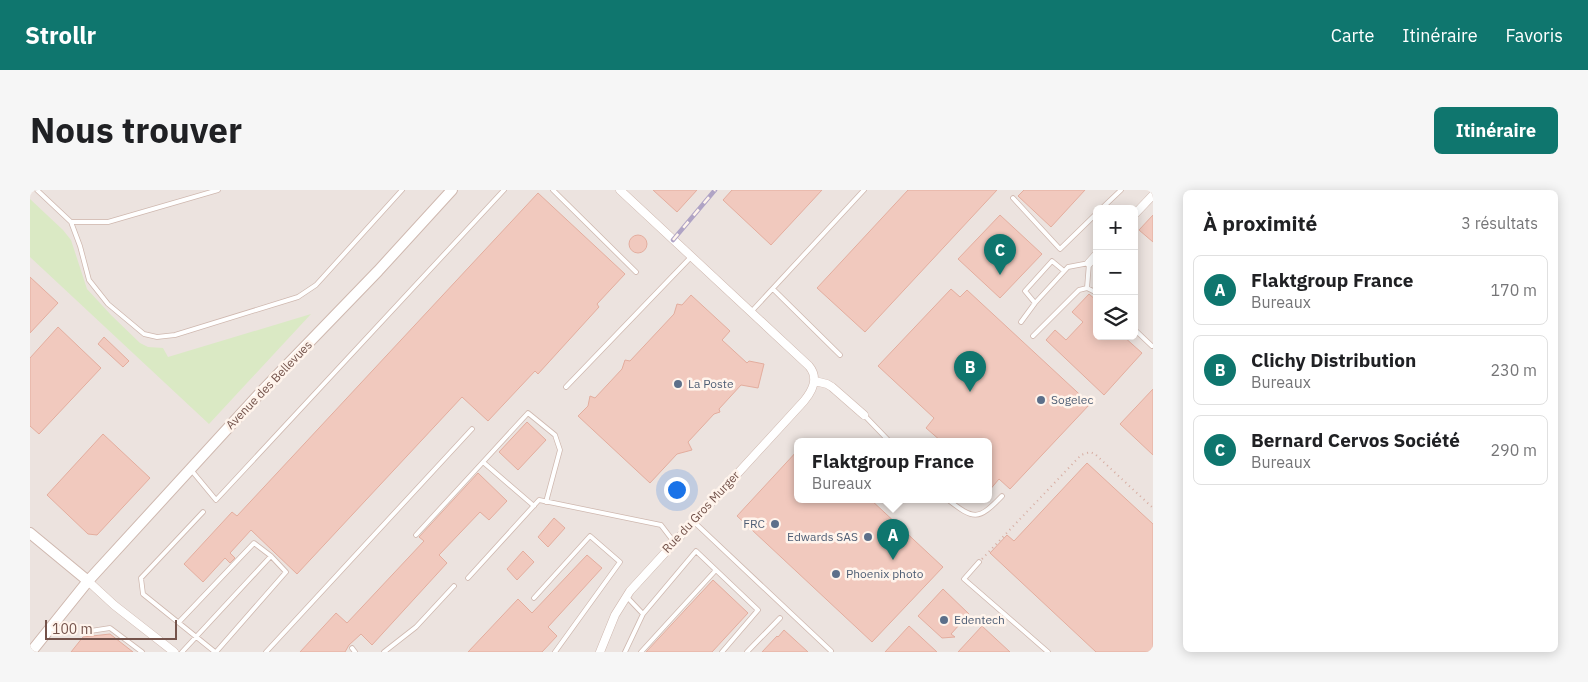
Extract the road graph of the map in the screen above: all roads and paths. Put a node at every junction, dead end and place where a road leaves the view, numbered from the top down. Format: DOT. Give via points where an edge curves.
graph roads {
  1 [pos="37,190"];
  2 [pos="218,190"];
  3 [pos="402,190"];
  4 [pos="452,190"];
  5 [pos="504,190"];
  6 [pos="554,190"];
  7 [pos="620,190"];
  8 [pos="864,190"];
  9 [pos="1120,190"];
  10 [pos="1153,195"];
  11 [pos="1012,198"];
  12 [pos="1105,205"];
  13 [pos="1138,211"];
  14 [pos="1093,217"];
  15 [pos="71,222"];
  16 [pos="691,257"];
  17 [pos="1093,258"];
  18 [pos="1089,262"];
  19 [pos="1064,271"];
  20 [pos="636,272"];
  21 [pos="1087,288"];
  22 [pos="773,289"];
  23 [pos="1093,291"];
  24 [pos="1036,303"];
  25 [pos="751,312"];
  26 [pos="1021,322"];
  27 [pos="1138,333"];
  28 [pos="1033,336"];
  29 [pos="1152,346"];
  30 [pos="840,355"];
  31 [pos="815,380"];
  32 [pos="566,387"];
  33 [pos="864,415"];
  34 [pos="472,429"];
  35 [pos="886,438"];
  36 [pos="483,462"];
  37 [pos="190,469"];
  38 [pos="1002,496"];
  39 [pos="546,502"];
  40 [pos="952,503"];
  41 [pos="534,506"];
  42 [pos="1153,508"];
  43 [pos="203,512"];
  44 [pos="693,521"];
  45 [pos="30,532"];
  46 [pos="416,535"];
  47 [pos="674,542"];
  48 [pos="271,556"];
  49 [pos="979,562"];
  50 [pos="716,570"];
  51 [pos="468,578"];
  52 [pos="88,582"];
  53 [pos="454,586"];
  54 [pos="626,596"];
  55 [pos="534,598"];
  56 [pos="643,614"];
  57 [pos="780,618"];
  58 [pos="179,622"];
  59 [pos="84,632"];
  60 [pos="196,637"];
  61 [pos="34,651"];
  62 [pos="831,651"];
  63 [pos="142,652"];
  64 [pos="174,652"];
  65 [pos="182,652"];
  66 [pos="215,652"];
  67 [pos="266,652"];
  68 [pos="384,652"];
  69 [pos="555,652"];
  70 [pos="600,652"];
  71 [pos="625,652"];
  72 [pos="641,652"];
  73 [pos="722,652"];
  74 [pos="747,652"];
  75 [pos="1048,652"];
  1 -- 15 [label="lane"];
  2 -- 15 [label="lane" via="108,222"];
  3 -- 15 [label="lane" via="316,285 298,297 175,335 157,337 144,334 108,304 89,280"];
  4 -- 37 [label="street, Avenue des Bellevues"];
  5 -- 37 [label="lane" via="216,500"];
  6 -- 20 [label="lane"];
  7 -- 16 [label="street"];
  8 -- 22 [label="lane"];
  9 -- 12 [label="lane"];
  10 -- 13 [label="street"];
  11 -- 14 [label="lane" via="1060,248"];
  16 -- 25 [label="street"];
  16 -- 32 [label="lane"];
  17 -- 18 [label="street"];
  18 -- 19 [label="lane"];
  18 -- 21 [label="lane"];
  19 -- 24 [label="lane"];
  19 -- 24 [label="lane" via="1052,261 1025,290"];
  21 -- 23 [label="lane"];
  21 -- 28 [label="lane" via="1079,290"];
  22 -- 25 [label="lane"];
  22 -- 30 [label="lane"];
  24 -- 26 [label="lane"];
  25 -- 31 [label="street" via="814,371"];
  27 -- 29 [label="lane"];
  31 -- 33 [label="street" via="827,384"];
  31 -- 44 [label="street, Rue du Gros Murger" via="804,401"];
  33 -- 35 [label="lane"];
  34 -- 67 [label="lane"];
  36 -- 39 [label="lane" via="528,413 555,435 560,450"];
  36 -- 41 [label="lane"];
  36 -- 46 [label="lane"];
  37 -- 52 [label="street, Avenue des Bellevues"];
  38 -- 40 [label="lane" via="986,512 977,515 965,513"];
  39 -- 41 [label="lane" via="539,500"];
  39 -- 47 [label="lane" via="660,526"];
  41 -- 51 [label="lane"];
  42 -- 49 [label="path" via="1095,454 1080,455"];
  43 -- 58 [label="lane" via="141,578 143,594"];
  44 -- 47 [label="street, Rue du Gros Murger"];
  44 -- 62 [label="lane"];
  45 -- 52 [label="street"];
  47 -- 54 [label="street, Rue du Gros Murger"];
  48 -- 58 [label="lane" via="254,543"];
  48 -- 60 [label="lane"];
  48 -- 66 [label="lane" via="286,572"];
  49 -- 75 [label="lane" via="964,578"];
  50 -- 56 [label="lane" via="696,551"];
  50 -- 72 [label="lane"];
  50 -- 73 [label="lane" via="758,610"];
  52 -- 61 [label="street, Avenue des Bellevues"];
  52 -- 64 [label="street"];
  53 -- 68 [label="lane" via="416,627"];
  54 -- 56 [label="lane"];
  54 -- 70 [label="street, Rue du Gros Murger"];
  55 -- 69 [label="lane" via="590,536 620,562"];
  56 -- 71 [label="lane"];
  57 -- 74 [label="lane"];
  58 -- 60 [label="lane"];
  59 -- 63 [label="lane" via="110,628"];
  60 -- 65 [label="lane"];
  60 -- 66 [label="lane"];
}
